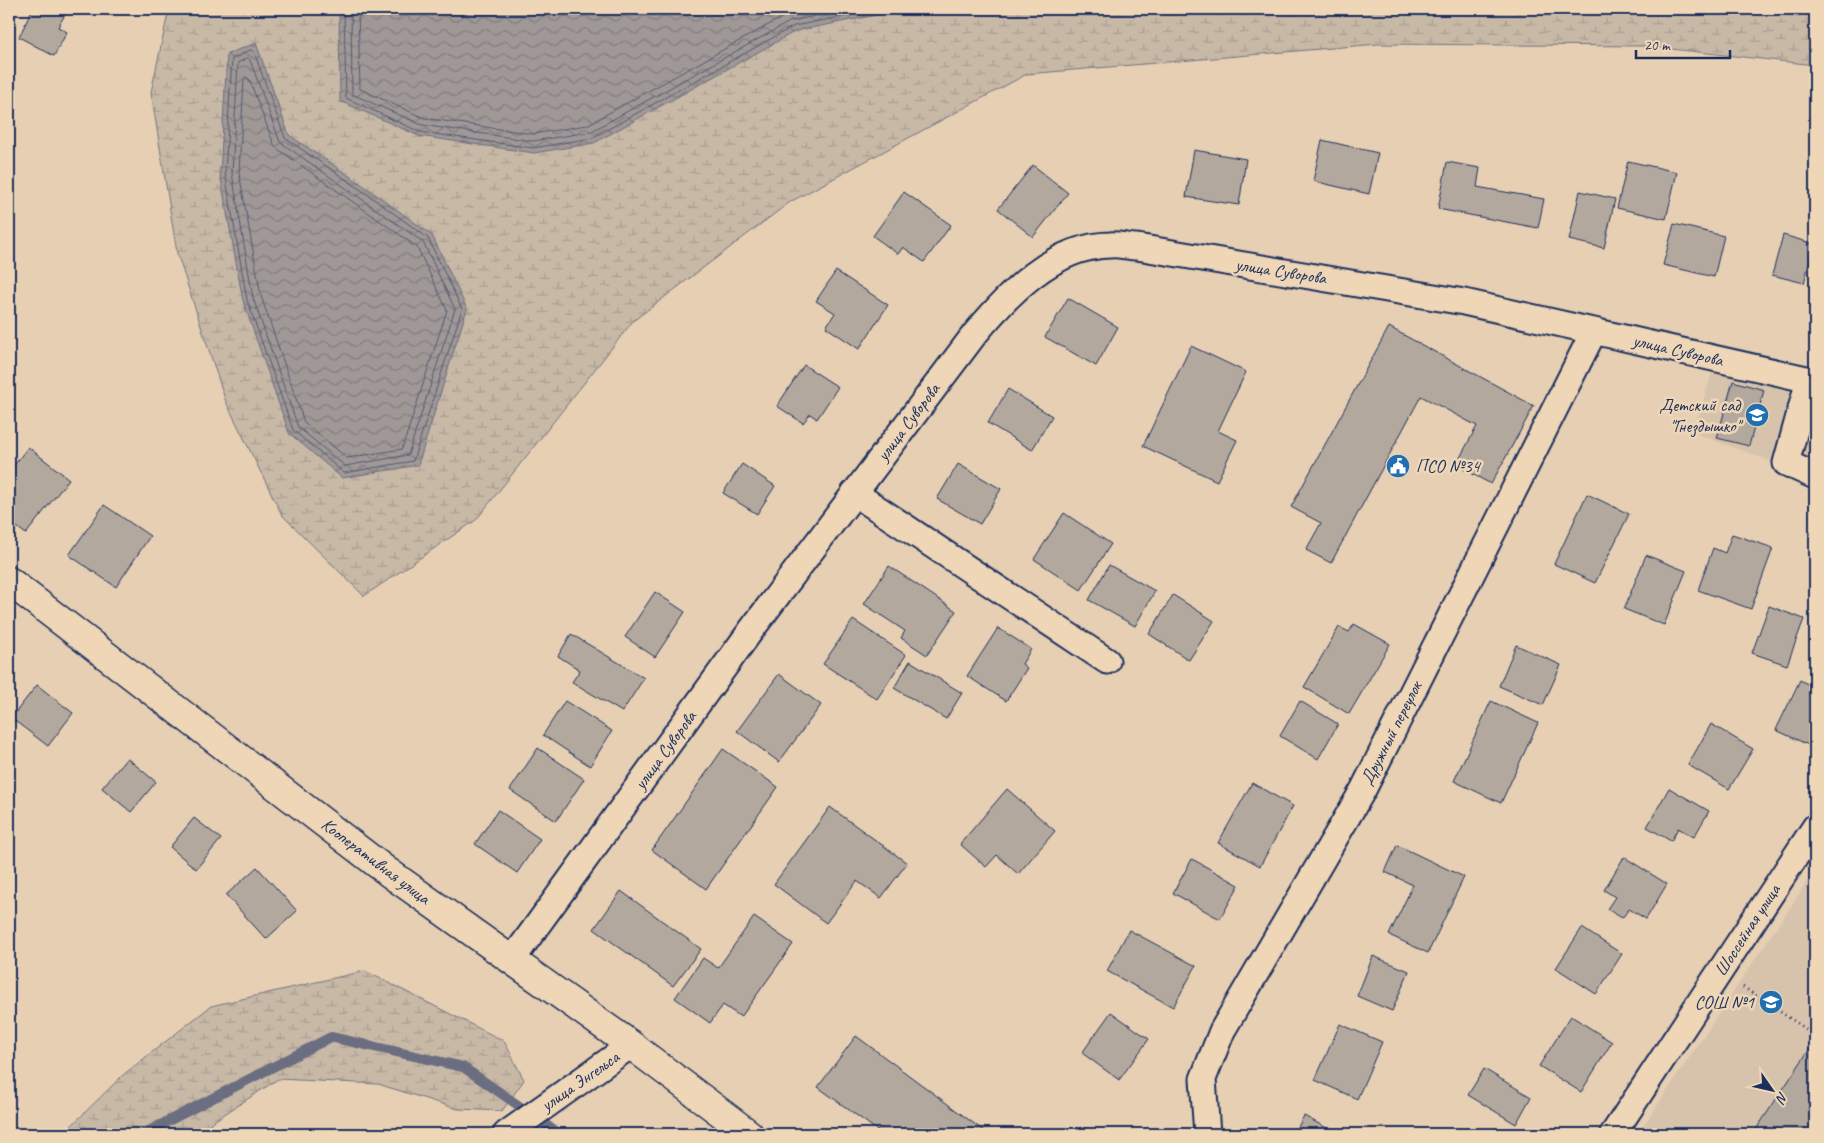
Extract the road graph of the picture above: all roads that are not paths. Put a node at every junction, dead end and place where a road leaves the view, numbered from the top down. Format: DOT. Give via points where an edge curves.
graph roads {
  1 [pos="1594,331"];
  2 [pos="1812,380"];
  3 [pos="1815,476"];
  4 [pos="854,492"];
  5 [pos="9,581"];
  6 [pos="1106,661"];
  7 [pos="1815,827"];
  8 [pos="512,960"];
  9 [pos="631,1045"];
  10 [pos="507,1134"];
  11 [pos="750,1134"];
  12 [pos="1207,1134"];
  13 [pos="1613,1134"];
  1 -- 2 [label="street, улица Суворова"];
  1 -- 4 [label="street, улица Суворова" via="1464,302 1137,247 1110,245 1083,249 1055,261 1024,281 998,306"];
  1 -- 12 [label="street, Дружный переулок" via="1363,790 1222,1031 1203,1079"];
  2 -- 3 [label="street, улица Суворова" via="1786,463"];
  4 -- 6 [label="street"];
  4 -- 8 [label="street, улица Суворова"];
  5 -- 8 [label="street, Кооперативная улица" via="388,872"];
  7 -- 13 [label="street, Шоссейная улица"];
  8 -- 9 [label="street, Кооперативная улица"];
  9 -- 10 [label="street, улица Энгельса"];
  9 -- 11 [label="street, Кооперативная улица"];
}
